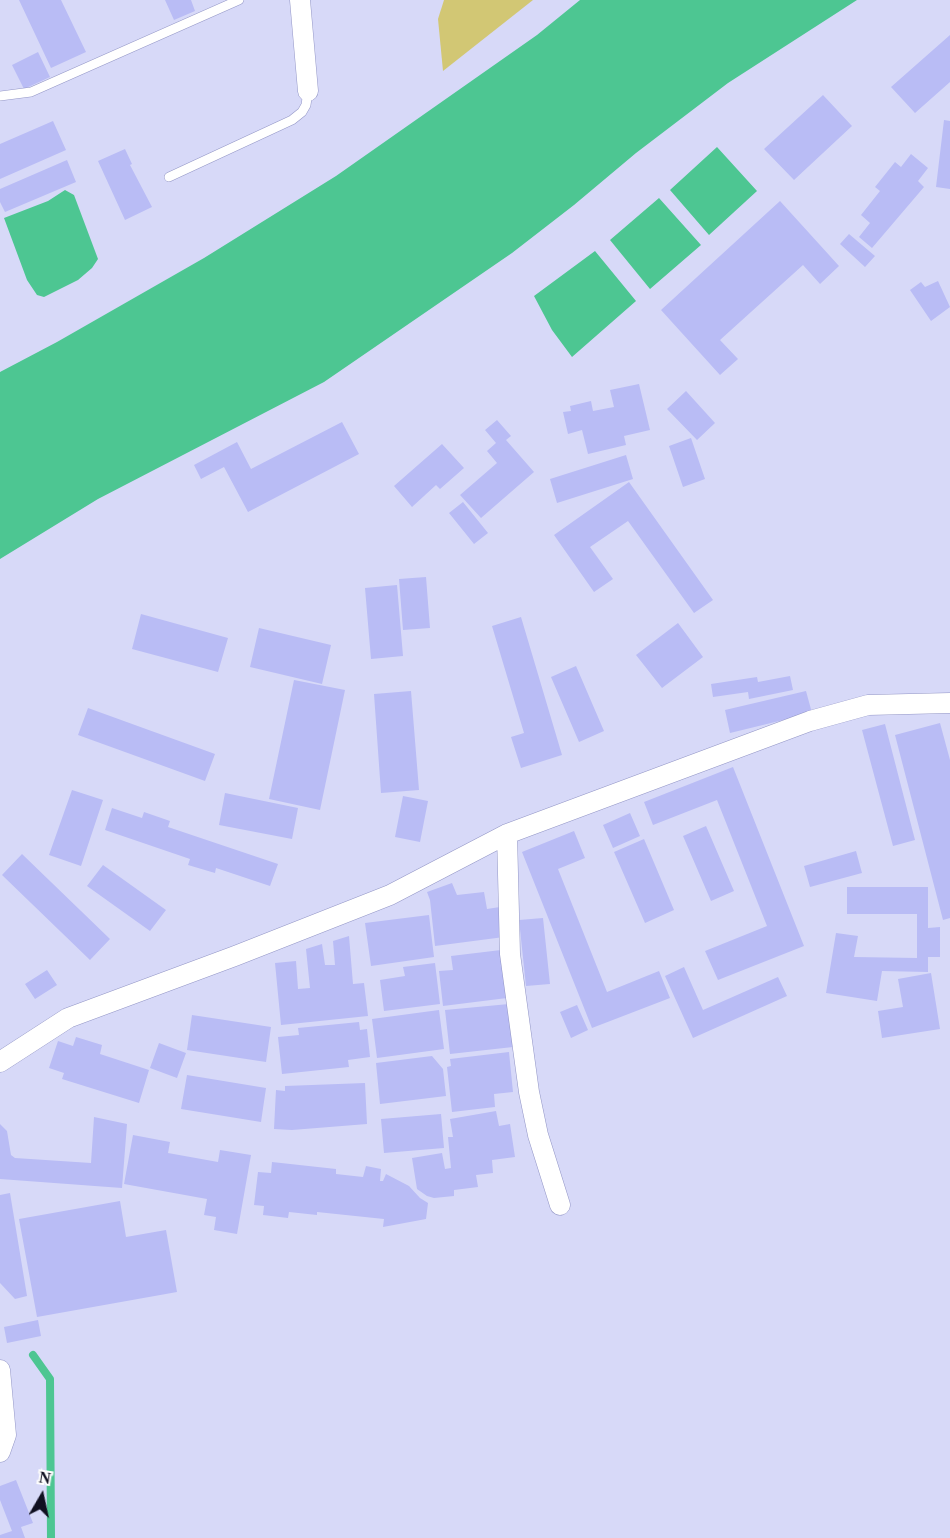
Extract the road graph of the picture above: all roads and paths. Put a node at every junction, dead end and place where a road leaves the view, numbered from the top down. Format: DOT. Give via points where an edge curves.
graph roads {
  1 [pos="239,0"];
  2 [pos="300,0"];
  3 [pos="308,91"];
  4 [pos="0,96"];
  5 [pos="169,177"];
  6 [pos="950,703"];
  7 [pos="507,834"];
  8 [pos="0,1062"];
  9 [pos="560,1205"];
  10 [pos="0,1370"];
  11 [pos="0,1452"];
  1 -- 4 [label="lane" via="30,92"];
  2 -- 3 [label="street"];
  3 -- 5 [label="lane" via="306,105 292,120"];
  6 -- 7 [label="street" via="868,705 810,721"];
  7 -- 8 [label="street" via="390,895 68,1018"];
  7 -- 9 [label="street" via="510,954 538,1135"];
  10 -- 11 [label="street" via="6,1435"];
}
